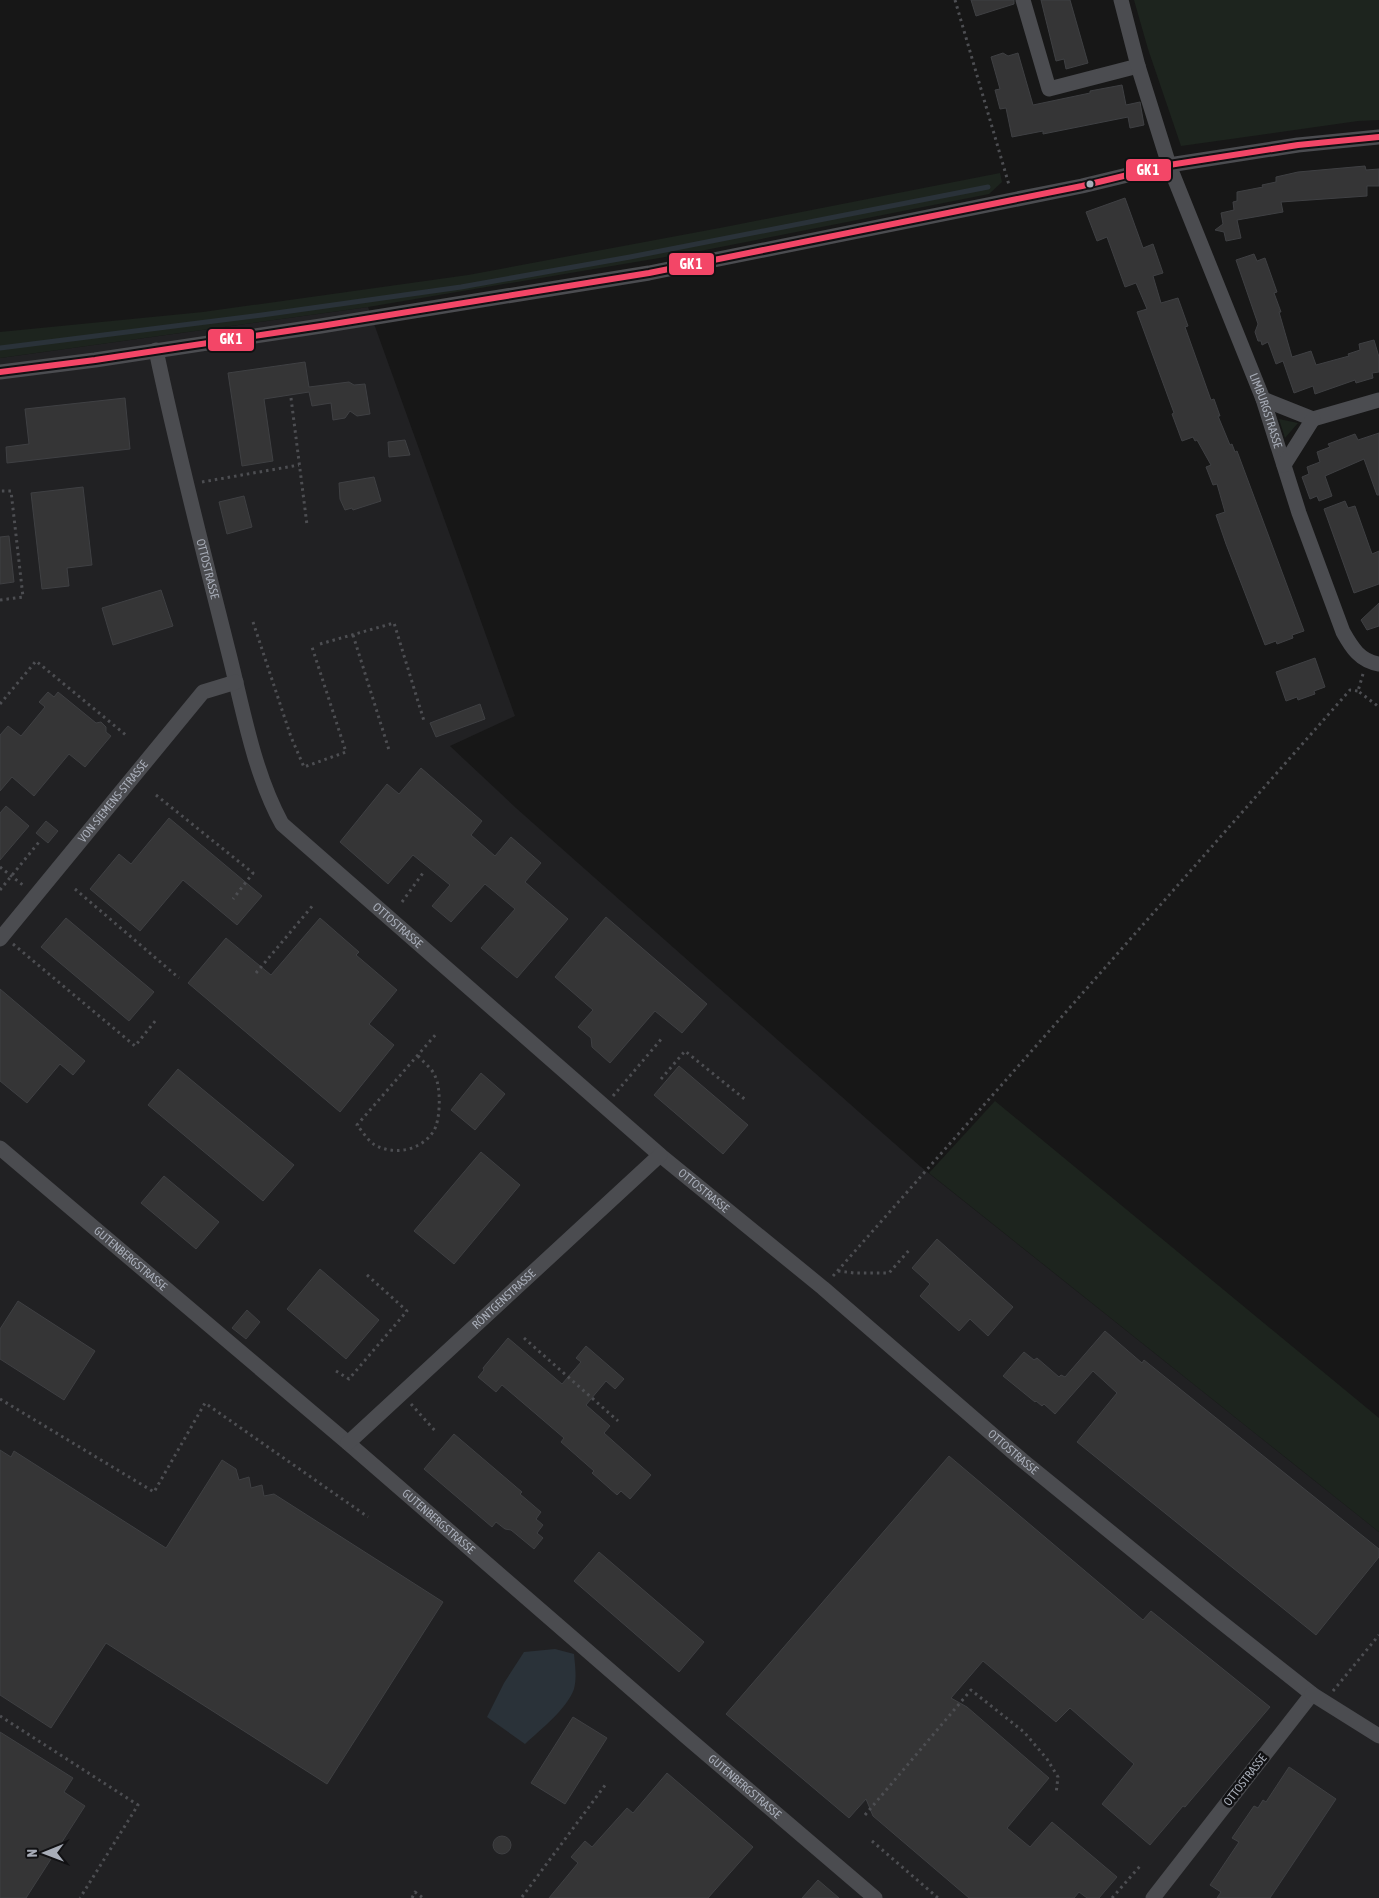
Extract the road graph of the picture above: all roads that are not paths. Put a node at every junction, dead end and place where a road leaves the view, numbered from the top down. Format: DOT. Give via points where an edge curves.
graph roads {
  1 [pos="1023,0"];
  2 [pos="1121,0"];
  3 [pos="1138,66"];
  4 [pos="1379,137"];
  5 [pos="1169,165"];
  6 [pos="156,350"];
  7 [pos="0,372"];
  8 [pos="1263,399"];
  9 [pos="1379,400"];
  10 [pos="1314,419"];
  11 [pos="1284,465"];
  12 [pos="1368,660"];
  13 [pos="236,682"];
  14 [pos="2,938"];
  15 [pos="0,1148"];
  16 [pos="660,1155"];
  17 [pos="348,1443"];
  18 [pos="1318,1697"];
  19 [pos="1379,1736"];
  20 [pos="876,1898"];
  21 [pos="1153,1898"];
  1 -- 3 [label="street" via="1049,89"];
  2 -- 3 [label="street, LIMBURGSTRASSE"];
  3 -- 5 [label="street, LIMBURGSTRASSE"];
  4 -- 5 [label="street" via="1298,145"];
  5 -- 6 [label="street" via="649,274"];
  5 -- 8 [label="street, LIMBURGSTRASSE"];
  6 -- 7 [label="street"];
  6 -- 13 [label="street, OTTOSTRASSE"];
  8 -- 10 [label="street"];
  8 -- 11 [label="street, LIMBURGSTRASSE"];
  9 -- 10 [label="street"];
  10 -- 11 [label="street"];
  11 -- 12 [label="street, LIMBURGSTRASSE" via="1343,632 1352,649"];
  13 -- 14 [label="street, VON-SIEMENS-STRASSE" via="202,692"];
  13 -- 16 [label="street, OTTOSTRASSE" via="269,800 282,824"];
  15 -- 17 [label="street, GUTENBERGSTRASSE"];
  16 -- 17 [label="street, RÖNTGENSTRASSE"];
  16 -- 18 [label="street, OTTOSTRASSE" via="823,1288 1022,1460"];
  17 -- 20 [label="street, GUTENBERGSTRASSE"];
  18 -- 19 [label="street"];
  18 -- 21 [label="street, OTTOSTRASSE"];
}
